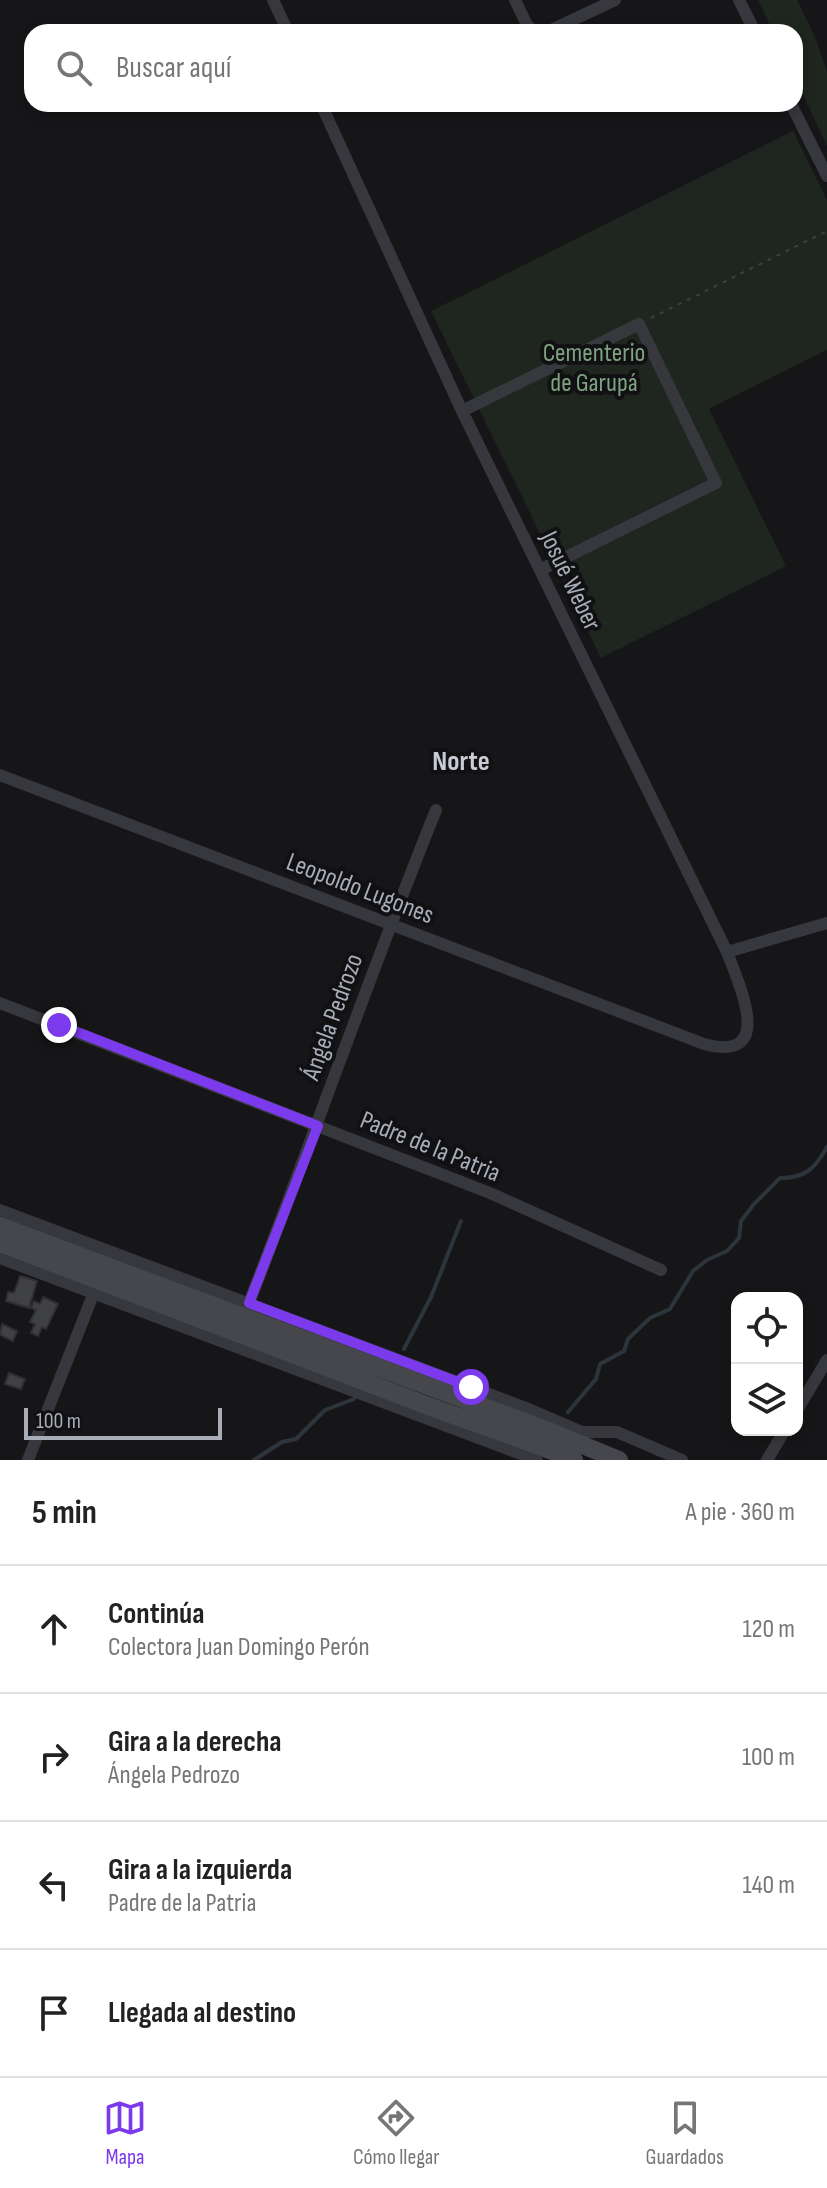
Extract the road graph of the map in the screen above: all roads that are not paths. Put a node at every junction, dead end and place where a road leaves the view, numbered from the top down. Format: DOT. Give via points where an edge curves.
graph roads {
  1 [pos="273,0"];
  2 [pos="515,0"];
  3 [pos="615,0"];
  4 [pos="739,0"];
  5 [pos="284,24"];
  6 [pos="527,24"];
  7 [pos="564,24"];
  8 [pos="751,24"];
  9 [pos="325,112"];
  10 [pos="795,112"];
  11 [pos="827,176"];
  12 [pos="462,411"];
  13 [pos="540,570"];
  14 [pos="0,775"];
  15 [pos="436,810"];
  16 [pos="827,923"];
  17 [pos="390,924"];
  18 [pos="727,952"];
  19 [pos="0,1003"];
  20 [pos="704,1044"];
  21 [pos="318,1126"];
  22 [pos="0,1210"];
  23 [pos="0,1226"];
  24 [pos="0,1243"];
  25 [pos="0,1258"];
  26 [pos="661,1270"];
  27 [pos="93,1295"];
  28 [pos="249,1303"];
  29 [pos="827,1360"];
  30 [pos="803,1400"];
  31 [pos="781,1436"];
  32 [pos="28,1460"];
  33 [pos="537,1460"];
  34 [pos="574,1460"];
  35 [pos="619,1460"];
  36 [pos="682,1460"];
  37 [pos="767,1460"];
  1 -- 5 [label="street"];
  2 -- 6 [label="street"];
  3 -- 7 [label="street"];
  4 -- 8 [label="street"];
  9 -- 12 [label="street, Josué Weber"];
  10 -- 11 [label="street"];
  12 -- 13 [label="street, Josué Weber"];
  12 -- 13 [label="street" via="639,324 716,483"];
  13 -- 18 [label="street, Josué Weber"];
  14 -- 17 [label="street, Leopoldo Lugones"];
  15 -- 17 [label="street, Ángela Pedrozo"];
  16 -- 18 [label="street"];
  17 -- 20 [label="street, Leopoldo Lugones"];
  17 -- 21 [label="street, Ángela Pedrozo"];
  18 -- 20 [label="street, Josué Weber" via="748,1008 747,1033 737,1046 725,1050"];
  19 -- 21 [label="street, Padre de la Patria"];
  21 -- 26 [label="street, Padre de la Patria" via="490,1193"];
  21 -- 28 [label="street, Ángela Pedrozo"];
  22 -- 28 [label="street"];
  23 -- 35 [label="main road"];
  24 -- 34 [label="main road"];
  25 -- 27 [label="street"];
  27 -- 32 [label="street"];
  27 -- 33 [label="street"];
  28 -- 36 [label="street" via="582,1432 617,1432"];
  29 -- 30 [label="street"];
  31 -- 37 [label="street"];
}
